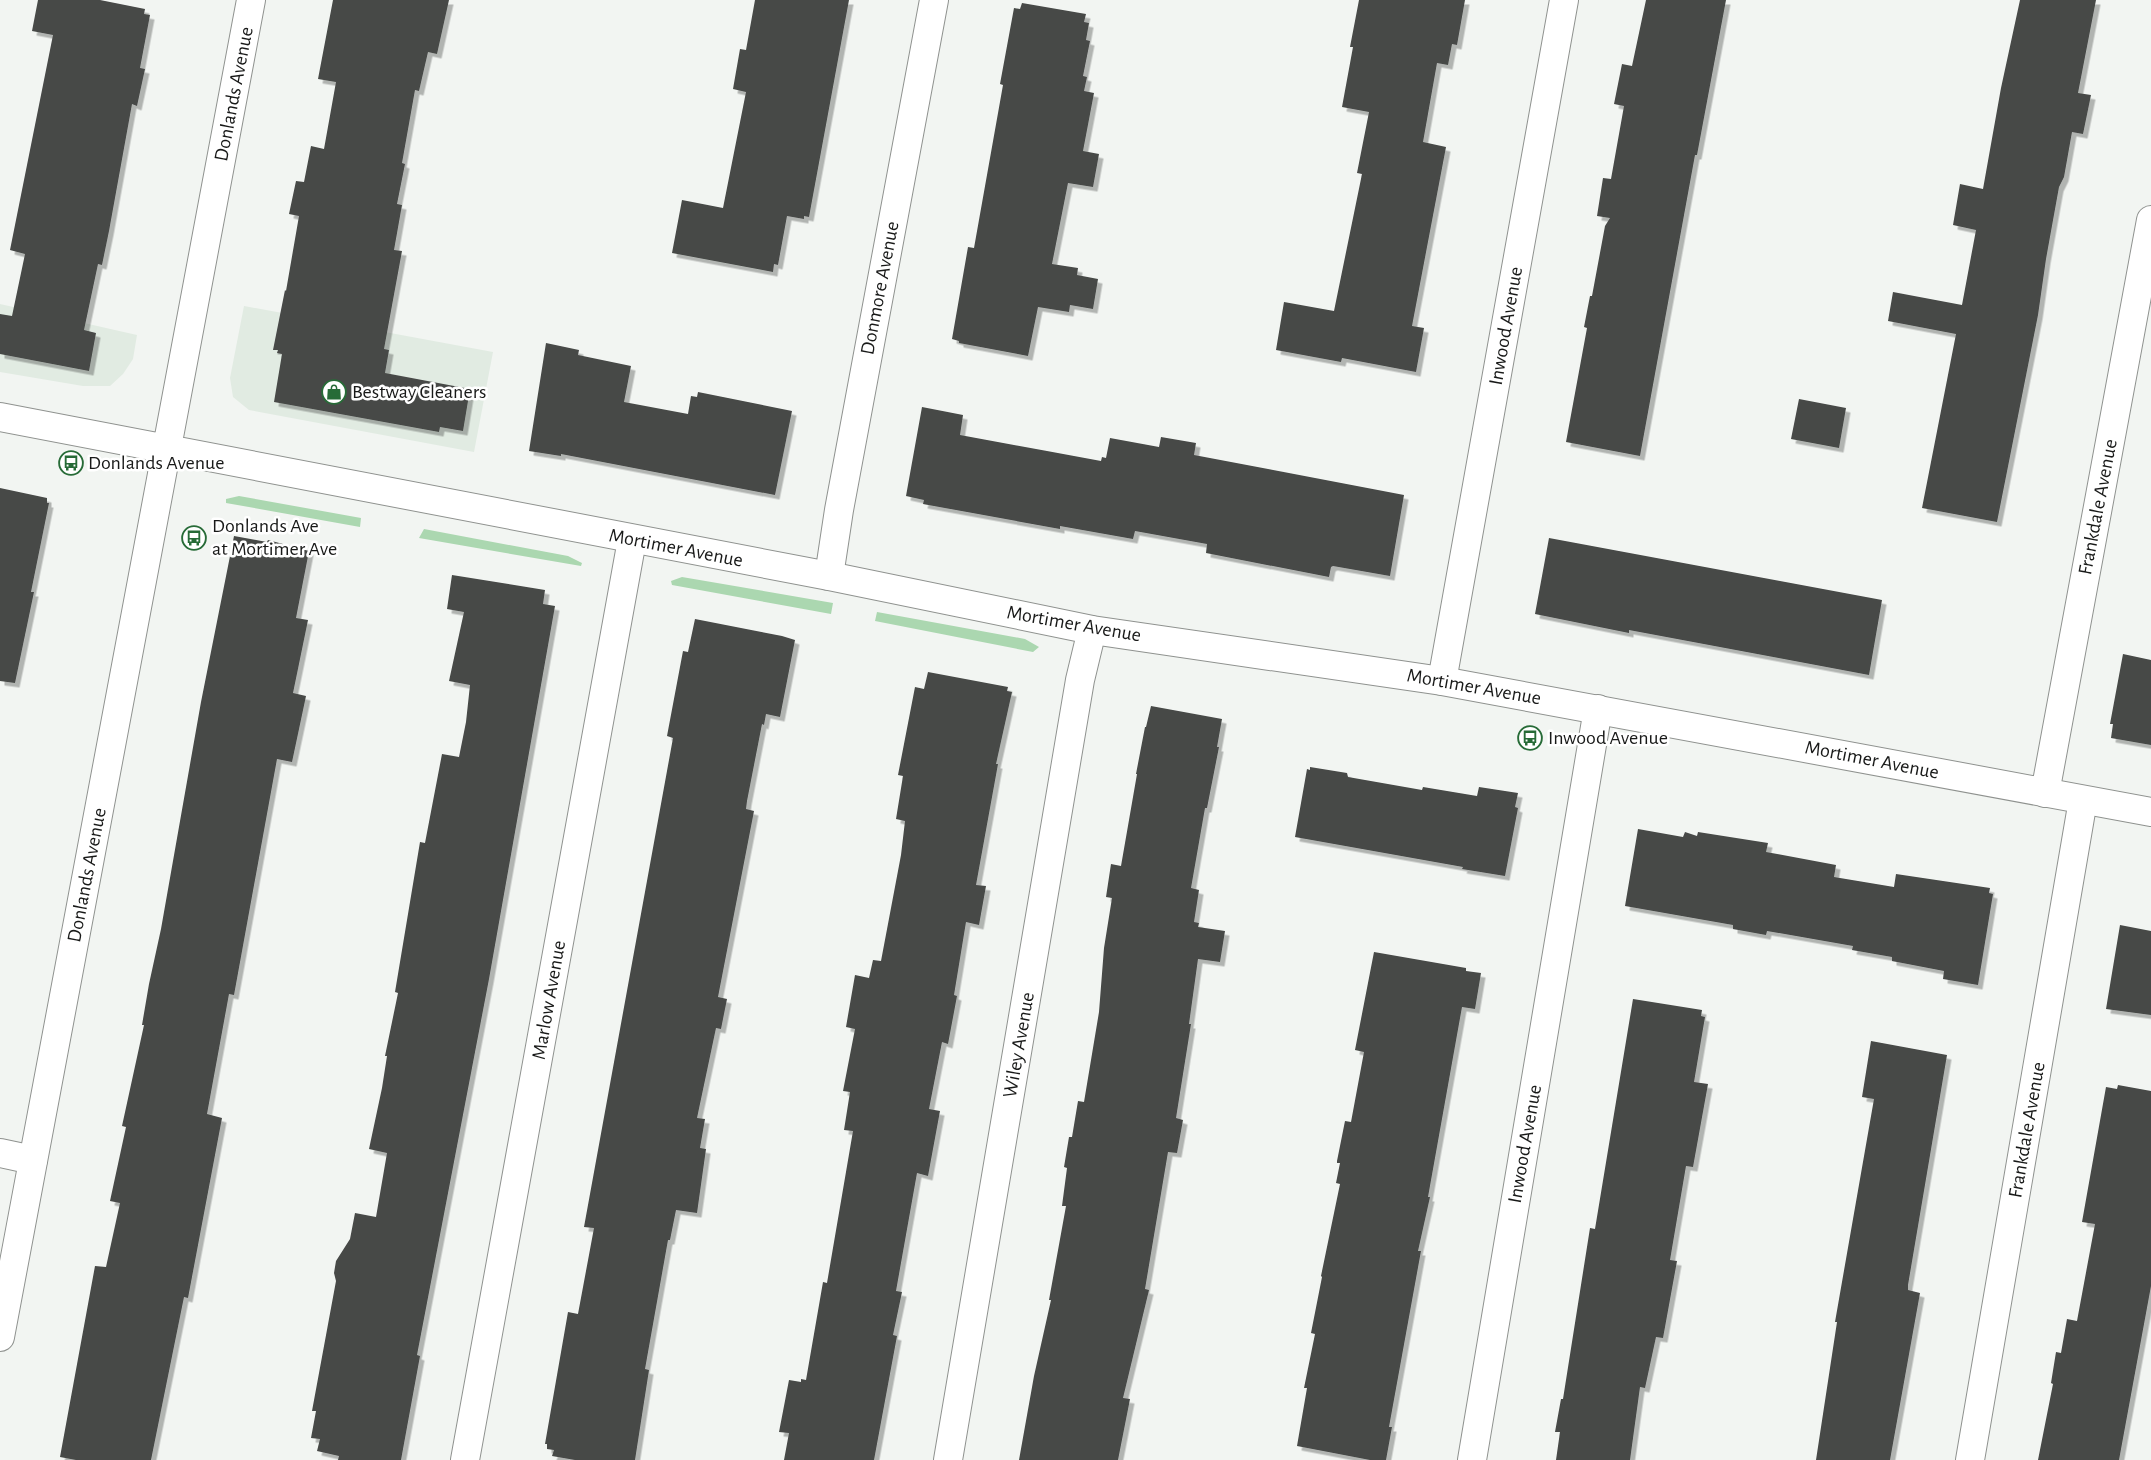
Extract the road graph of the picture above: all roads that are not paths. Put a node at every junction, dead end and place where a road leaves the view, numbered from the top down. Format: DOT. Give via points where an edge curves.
graph roads {
  1 [pos="252,0"];
  2 [pos="934,0"];
  3 [pos="1564,0"];
  4 [pos="2151,220"];
  5 [pos="0,418"];
  6 [pos="168,448"];
  7 [pos="632,540"];
  8 [pos="829,576"];
  9 [pos="1092,630"];
  10 [pos="1442,681"];
  11 [pos="1598,709"];
  12 [pos="2045,793"];
  13 [pos="2083,800"];
  14 [pos="2151,812"];
  15 [pos="0,1153"];
  16 [pos="33,1160"];
  17 [pos="0,1337"];
  18 [pos="465,1460"];
  19 [pos="948,1460"];
  20 [pos="1472,1460"];
  21 [pos="1970,1460"];
  1 -- 6 [label="street, Donlands Avenue"];
  2 -- 8 [label="street, Donmore Avenue"];
  3 -- 10 [label="street, Inwood Avenue"];
  4 -- 12 [label="street, Frankdale Avenue"];
  5 -- 6 [label="street, Mortimer Avenue"];
  6 -- 7 [label="street, Mortimer Avenue"];
  6 -- 16 [label="street, Donlands Avenue"];
  7 -- 8 [label="street, Mortimer Avenue"];
  7 -- 18 [label="street, Marlow Avenue"];
  8 -- 9 [label="street, Mortimer Avenue"];
  9 -- 10 [label="street, Mortimer Avenue"];
  9 -- 19 [label="street, Wiley Avenue" via="1080,680"];
  10 -- 11 [label="street, Mortimer Avenue"];
  11 -- 12 [label="street, Mortimer Avenue"];
  11 -- 20 [label="street, Inwood Avenue"];
  12 -- 13 [label="street, Mortimer Avenue"];
  13 -- 14 [label="street, Mortimer Avenue"];
  13 -- 21 [label="street, Frankdale Avenue"];
  15 -- 16 [label="street"];
  16 -- 17 [label="street, Donlands Avenue"];
}
